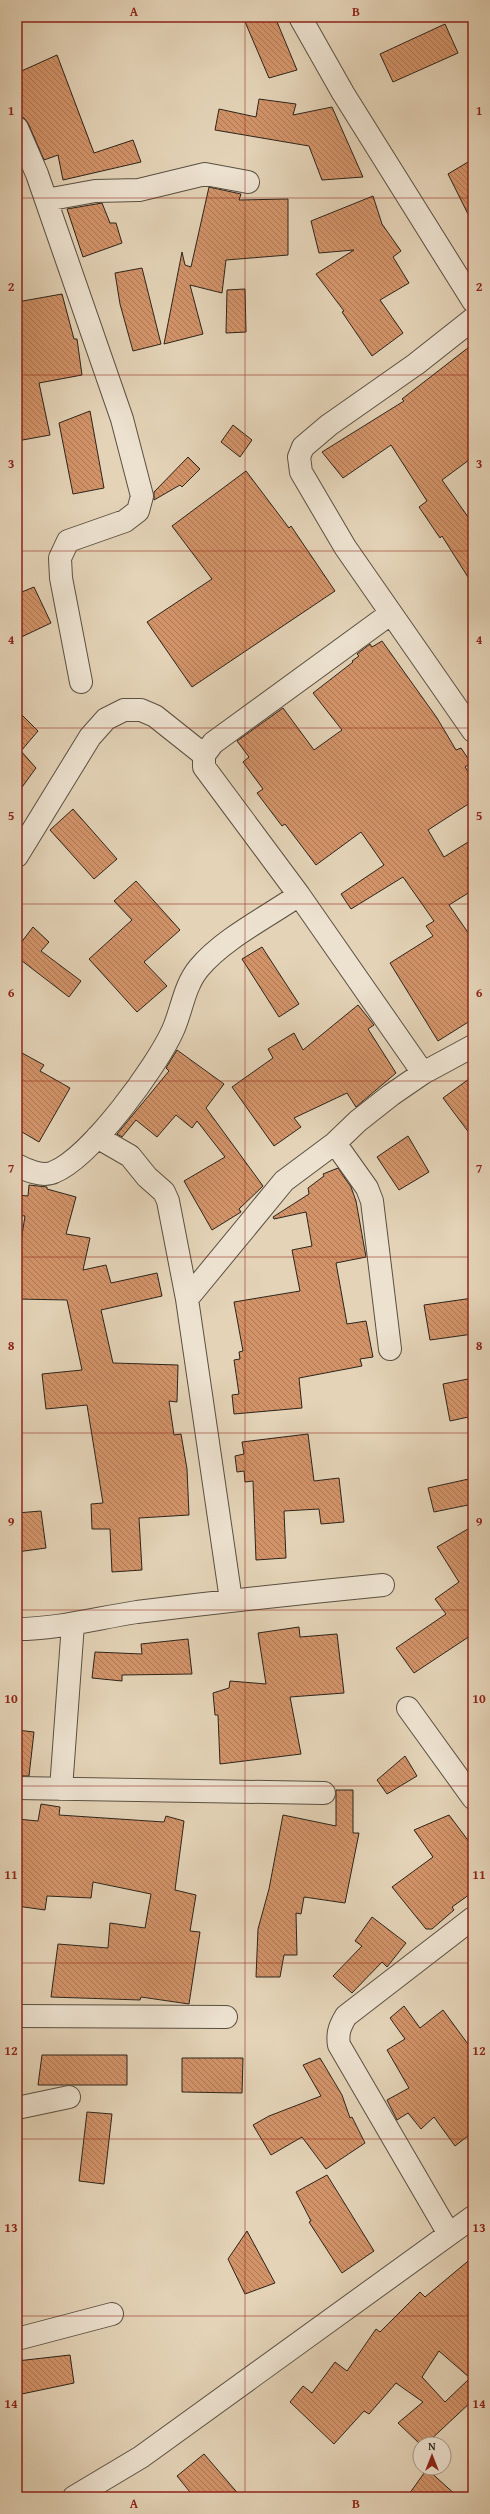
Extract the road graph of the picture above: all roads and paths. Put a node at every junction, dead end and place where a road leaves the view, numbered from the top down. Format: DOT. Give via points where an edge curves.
graph roads {
  1 [pos="300,17"];
  2 [pos="17,128"];
  3 [pos="248,182"];
  4 [pos="46,200"];
  5 [pos="473,301"];
  6 [pos="473,319"];
  7 [pos="390,614"];
  8 [pos="81,682"];
  9 [pos="473,731"];
  10 [pos="204,756"];
  11 [pos="17,856"];
  12 [pos="299,896"];
  13 [pos="473,1046"];
  14 [pos="423,1074"];
  15 [pos="97,1137"];
  16 [pos="335,1143"];
  17 [pos="17,1165"];
  18 [pos="186,1299"];
  19 [pos="390,1349"];
  20 [pos="382,1585"];
  21 [pos="230,1600"];
  22 [pos="73,1624"];
  23 [pos="17,1629"];
  24 [pos="408,1708"];
  25 [pos="17,1788"];
  26 [pos="61,1789"];
  27 [pos="324,1793"];
  28 [pos="473,1798"];
  29 [pos="473,1918"];
  30 [pos="17,2016"];
  31 [pos="226,2017"];
  32 [pos="69,2097"];
  33 [pos="17,2108"];
  34 [pos="473,2217"];
  35 [pos="449,2234"];
  36 [pos="112,2314"];
  37 [pos="17,2339"];
  38 [pos="74,2497"];
  1 -- 5 [label="street" via="343,93"];
  2 -- 4 [label="street"];
  3 -- 4 [label="street" via="205,174 139,190 95,191"];
  4 -- 8 [label="street" via="122,419 142,496 138,511 125,521 68,541 62,550 61,578"];
  6 -- 7 [label="street" via="416,364 329,425 303,447 299,457 302,472 315,497"];
  7 -- 9 [label="street"];
  7 -- 10 [label="street" via="213,743"];
  10 -- 11 [label="street" via="155,716 141,710 124,710 106,719 90,737"];
  10 -- 12 [label="street" via="204,767"];
  12 -- 14 [label="street"];
  12 -- 15 [label="street" via="214,952 198,970 187,990 174,1029 165,1046 146,1077"];
  13 -- 14 [label="street"];
  14 -- 16 [label="street" via="358,1121"];
  15 -- 17 [label="street" via="55,1172 45,1175"];
  15 -- 18 [label="street" via="130,1156 147,1177 164,1192 168,1201"];
  16 -- 18 [label="street" via="284,1181"];
  16 -- 19 [label="street" via="367,1188 372,1201"];
  18 -- 21 [label="street"];
  20 -- 21 [label="street"];
  21 -- 22 [label="street" via="98,1618"];
  22 -- 23 [label="street"];
  22 -- 26 [label="street"];
  24 -- 28 [label="street"];
  25 -- 26 [label="street"];
  26 -- 27 [label="street"];
  29 -- 35 [label="street" via="346,2016 340,2025 338,2036 339,2045"];
  30 -- 31 [label="street"];
  32 -- 33 [label="street"];
  34 -- 35 [label="street"];
  35 -- 38 [label="street" via="141,2457"];
  36 -- 37 [label="street"];
}
